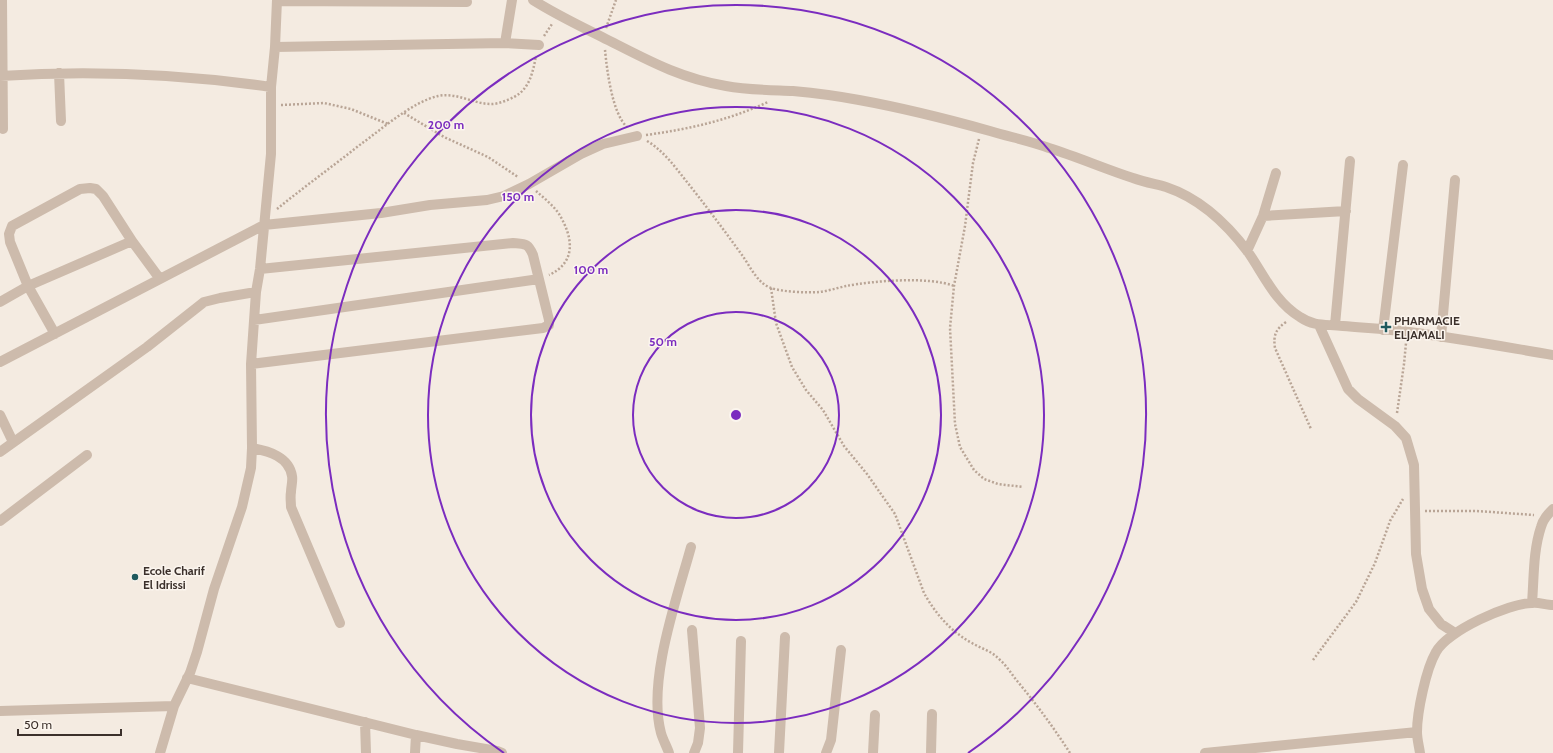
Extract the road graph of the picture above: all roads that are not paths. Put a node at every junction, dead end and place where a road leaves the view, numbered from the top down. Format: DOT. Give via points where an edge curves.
graph roads {
  1 [pos="2,0"];
  2 [pos="512,0"];
  3 [pos="533,0"];
  4 [pos="277,1"];
  5 [pos="467,2"];
  6 [pos="505,43"];
  7 [pos="539,45"];
  8 [pos="275,47"];
  9 [pos="59,74"];
  10 [pos="2,76"];
  11 [pos="271,87"];
  12 [pos="61,121"];
  13 [pos="3,129"];
  14 [pos="637,136"];
  15 [pos="1350,161"];
  16 [pos="1403,165"];
  17 [pos="1276,173"];
  18 [pos="1455,180"];
  19 [pos="1346,211"];
  20 [pos="1263,216"];
  21 [pos="264,222"];
  22 [pos="132,241"];
  23 [pos="1247,251"];
  24 [pos="260,269"];
  25 [pos="160,279"];
  26 [pos="539,279"];
  27 [pos="28,286"];
  28 [pos="256,292"];
  29 [pos="0,302"];
  30 [pos="254,320"];
  31 [pos="1319,325"];
  32 [pos="1335,325"];
  33 [pos="1383,330"];
  34 [pos="55,334"];
  35 [pos="1441,336"];
  36 [pos="1553,356"];
  37 [pos="0,362"];
  38 [pos="251,364"];
  39 [pos="0,415"];
  40 [pos="13,442"];
  41 [pos="252,448"];
  42 [pos="0,452"];
  43 [pos="87,454"];
  44 [pos="1553,509"];
  45 [pos="0,521"];
  46 [pos="691,547"];
  47 [pos="1532,602"];
  48 [pos="1553,605"];
  49 [pos="340,622"];
  50 [pos="692,630"];
  51 [pos="1455,633"];
  52 [pos="785,637"];
  53 [pos="741,641"];
  54 [pos="841,650"];
  55 [pos="187,678"];
  56 [pos="174,706"];
  57 [pos="0,711"];
  58 [pos="932,714"];
  59 [pos="875,715"];
  60 [pos="365,722"];
  61 [pos="1417,732"];
  62 [pos="416,735"];
  63 [pos="458,749"];
  64 [pos="160,753"];
  65 [pos="366,753"];
  66 [pos="415,753"];
  67 [pos="502,753"];
  68 [pos="669,753"];
  69 [pos="694,753"];
  70 [pos="738,753"];
  71 [pos="779,753"];
  72 [pos="826,753"];
  73 [pos="873,753"];
  74 [pos="931,753"];
  75 [pos="1205,753"];
  76 [pos="1420,753"];
  1 -- 10 [label="street"];
  2 -- 6 [label="street"];
  3 -- 23 [label="street" via="557,15 631,52 694,79 747,89 793,91 859,100 953,121 1049,148 1165,187 1199,203 1220,221"];
  4 -- 5 [label="street"];
  4 -- 8 [label="street"];
  6 -- 7 [label="street"];
  6 -- 8 [label="street"];
  8 -- 11 [label="street"];
  9 -- 10 [label="street"];
  9 -- 11 [label="street" via="178,76"];
  9 -- 12 [label="street"];
  10 -- 13 [label="street"];
  11 -- 21 [label="street" via="271,154"];
  14 -- 21 [label="street" via="603,144 529,184 504,196 487,200 381,213"];
  15 -- 19 [label="street"];
  16 -- 33 [label="street"];
  17 -- 20 [label="street"];
  18 -- 35 [label="street"];
  19 -- 20 [label="street"];
  19 -- 32 [label="street"];
  20 -- 23 [label="street"];
  21 -- 24 [label="street"];
  21 -- 25 [label="street"];
  22 -- 25 [label="street"];
  22 -- 27 [label="street"];
  22 -- 27 [label="street" via="96,189 80,189 12,226 10,242"];
  23 -- 31 [label="street" via="1266,283 1284,306 1297,316"];
  24 -- 26 [label="street" via="513,243 530,247"];
  24 -- 28 [label="street"];
  25 -- 34 [label="street"];
  26 -- 30 [label="street"];
  26 -- 38 [label="street" via="550,320 543,328"];
  27 -- 29 [label="street"];
  27 -- 34 [label="street"];
  28 -- 30 [label="street"];
  28 -- 40 [label="street" via="204,302 193,313"];
  30 -- 38 [label="street"];
  31 -- 32 [label="street"];
  31 -- 51 [label="street" via="1348,389 1358,400 1395,426 1406,438 1414,465 1416,554 1422,589 1430,609 1440,624"];
  32 -- 33 [label="street"];
  33 -- 35 [label="street"];
  34 -- 37 [label="street"];
  35 -- 36 [label="street"];
  38 -- 41 [label="street"];
  39 -- 40 [label="street"];
  40 -- 42 [label="street"];
  41 -- 49 [label="street" via="269,451 288,465 292,477 291,508"];
  41 -- 55 [label="street" via="251,468 242,507"];
  43 -- 45 [label="street"];
  44 -- 47 [label="street" via="1541,526"];
  46 -- 68 [label="street" via="671,619 659,676 658,712 661,734"];
  47 -- 48 [label="street"];
  47 -- 51 [label="street" via="1502,610"];
  50 -- 69 [label="street" via="700,728"];
  51 -- 61 [label="street" via="1436,652 1425,684"];
  52 -- 71 [label="street"];
  53 -- 70 [label="street"];
  54 -- 72 [label="street" via="831,740"];
  55 -- 56 [label="street"];
  55 -- 60 [label="street"];
  56 -- 57 [label="street"];
  56 -- 64 [label="street"];
  58 -- 74 [label="street"];
  59 -- 73 [label="street"];
  60 -- 62 [label="street"];
  60 -- 65 [label="street"];
  61 -- 75 [label="street"];
  61 -- 76 [label="street"];
  62 -- 63 [label="street"];
  62 -- 66 [label="street"];
  63 -- 67 [label="street"];
}
